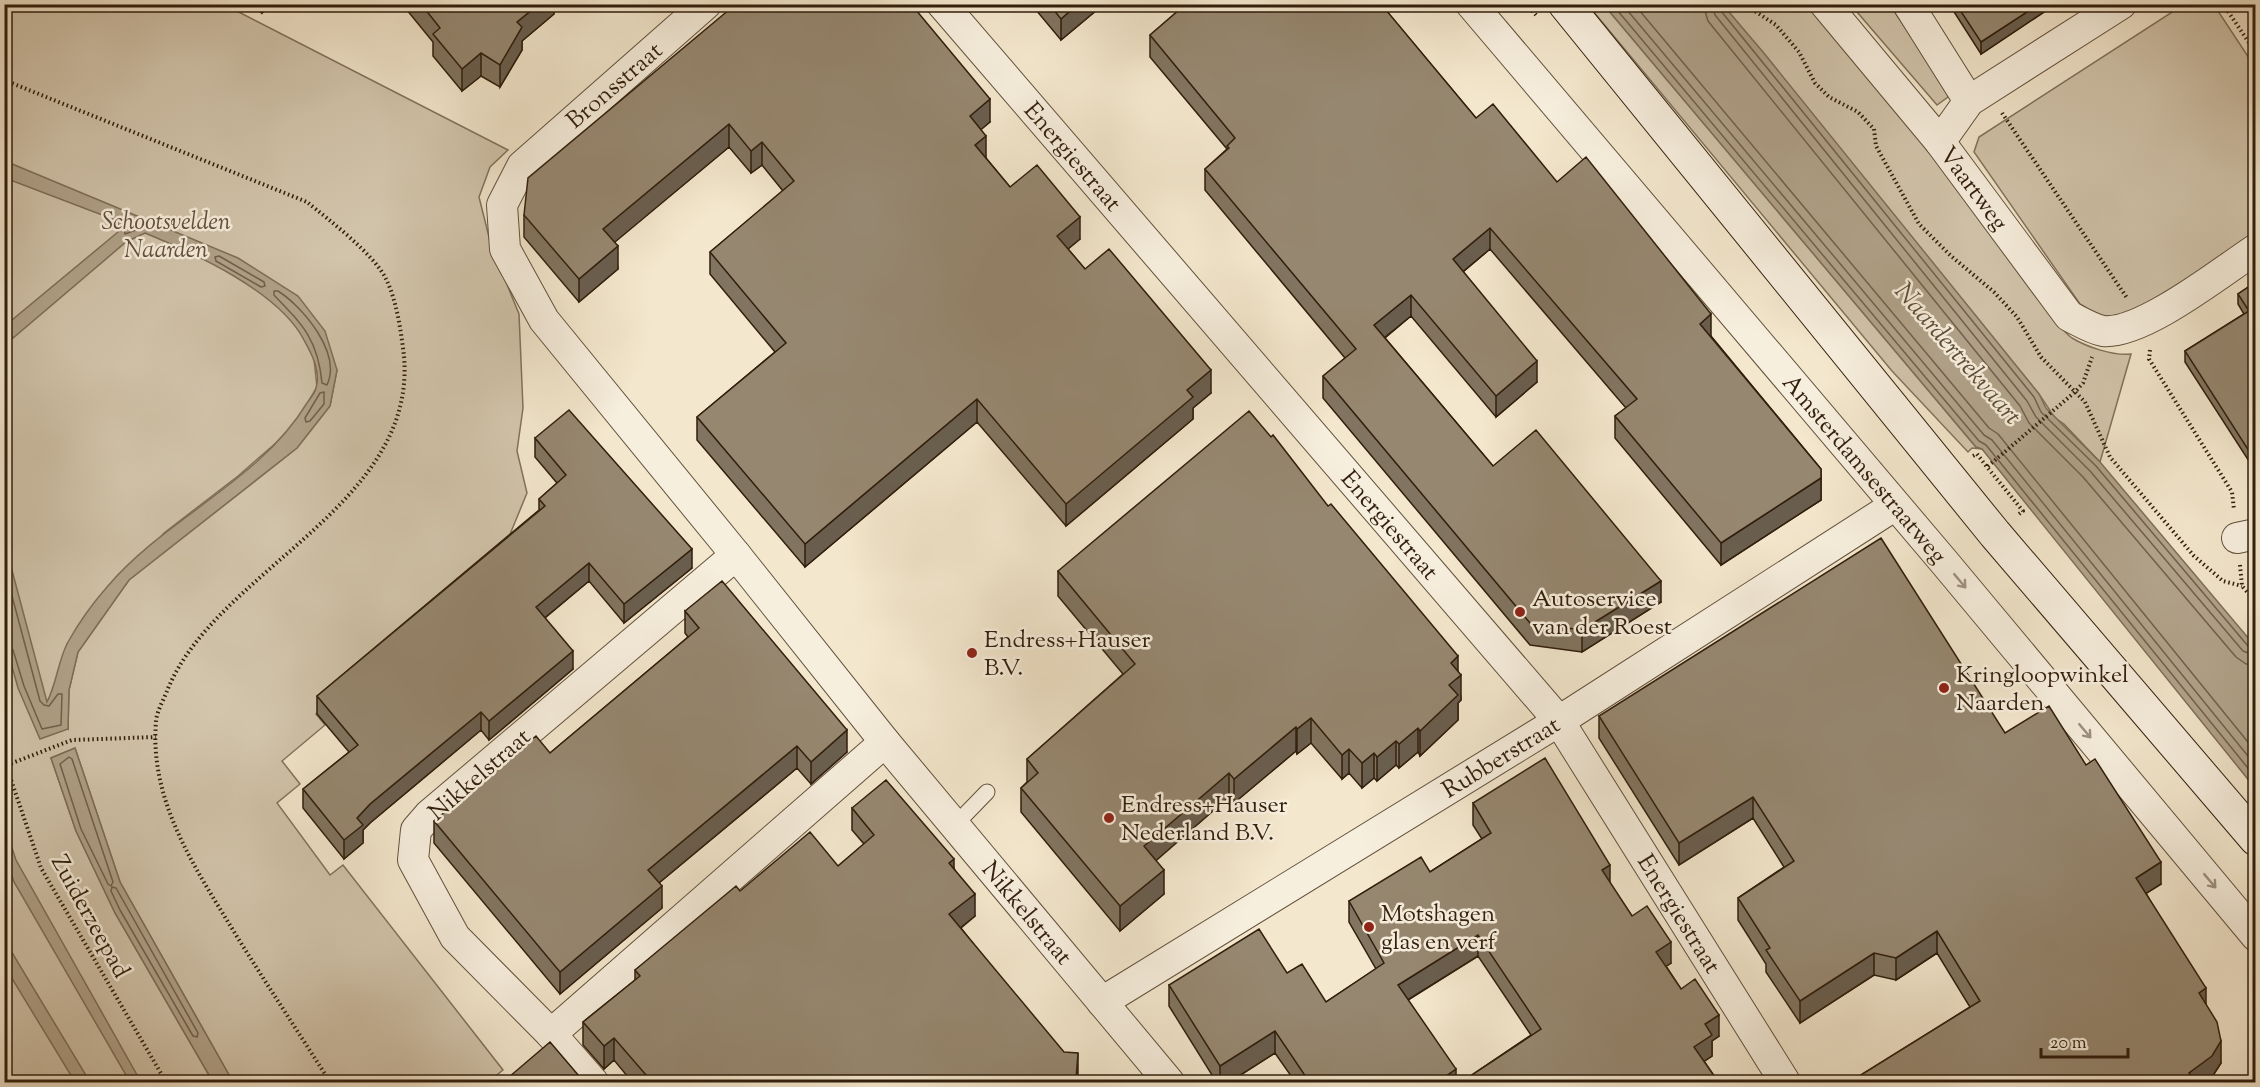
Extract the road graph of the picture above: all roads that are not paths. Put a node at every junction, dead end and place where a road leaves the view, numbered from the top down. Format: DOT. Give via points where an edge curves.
graph roads {
  1 [pos="706,4"];
  2 [pos="942,4"];
  3 [pos="1471,4"];
  4 [pos="1565,4"];
  5 [pos="1825,4"];
  6 [pos="1908,4"];
  7 [pos="2121,4"];
  8 [pos="1969,101"];
  9 [pos="1940,142"];
  10 [pos="522,166"];
  11 [pos="2256,249"];
  12 [pos="1894,506"];
  13 [pos="736,555"];
  14 [pos="1559,721"];
  15 [pos="885,742"];
  16 [pos="987,792"];
  17 [pos="954,826"];
  18 [pos="2256,839"];
  19 [pos="2256,936"];
  20 [pos="1102,1002"];
  21 [pos="551,1034"];
  22 [pos="593,1083"];
  23 [pos="1169,1083"];
  24 [pos="1785,1083"];
  1 -- 10 [label="street, Bronsstraat"];
  2 -- 14 [label="street, Energiestraat"];
  3 -- 12 [label="street, Amsterdamsestraatweg"];
  4 -- 18 [label="street" via="1995,534"];
  5 -- 9 [label="street, Vaartweg"];
  6 -- 8 [label="street"];
  7 -- 8 [label="street"];
  8 -- 9 [label="street"];
  9 -- 11 [label="street, Vaartweg" via="2069,316 2101,331 2143,323"];
  10 -- 13 [label="street, Nikkelstraat" via="502,205 505,249 544,320"];
  12 -- 14 [label="street, Rubberstraat"];
  12 -- 19 [label="street, Amsterdamsestraatweg, one-way"];
  13 -- 15 [label="street, Nikkelstraat"];
  13 -- 21 [label="street, Nikkelstraat" via="416,830 413,860 455,937"];
  14 -- 20 [label="street, Rubberstraat"];
  14 -- 24 [label="street, Energiestraat"];
  15 -- 17 [label="street, Nikkelstraat"];
  15 -- 21 [label="street"];
  16 -- 17 [label="lane"];
  17 -- 20 [label="street, Nikkelstraat"];
  20 -- 23 [label="street, Nikkelstraat"];
  21 -- 22 [label="street, Nikkelstraat"];
}
